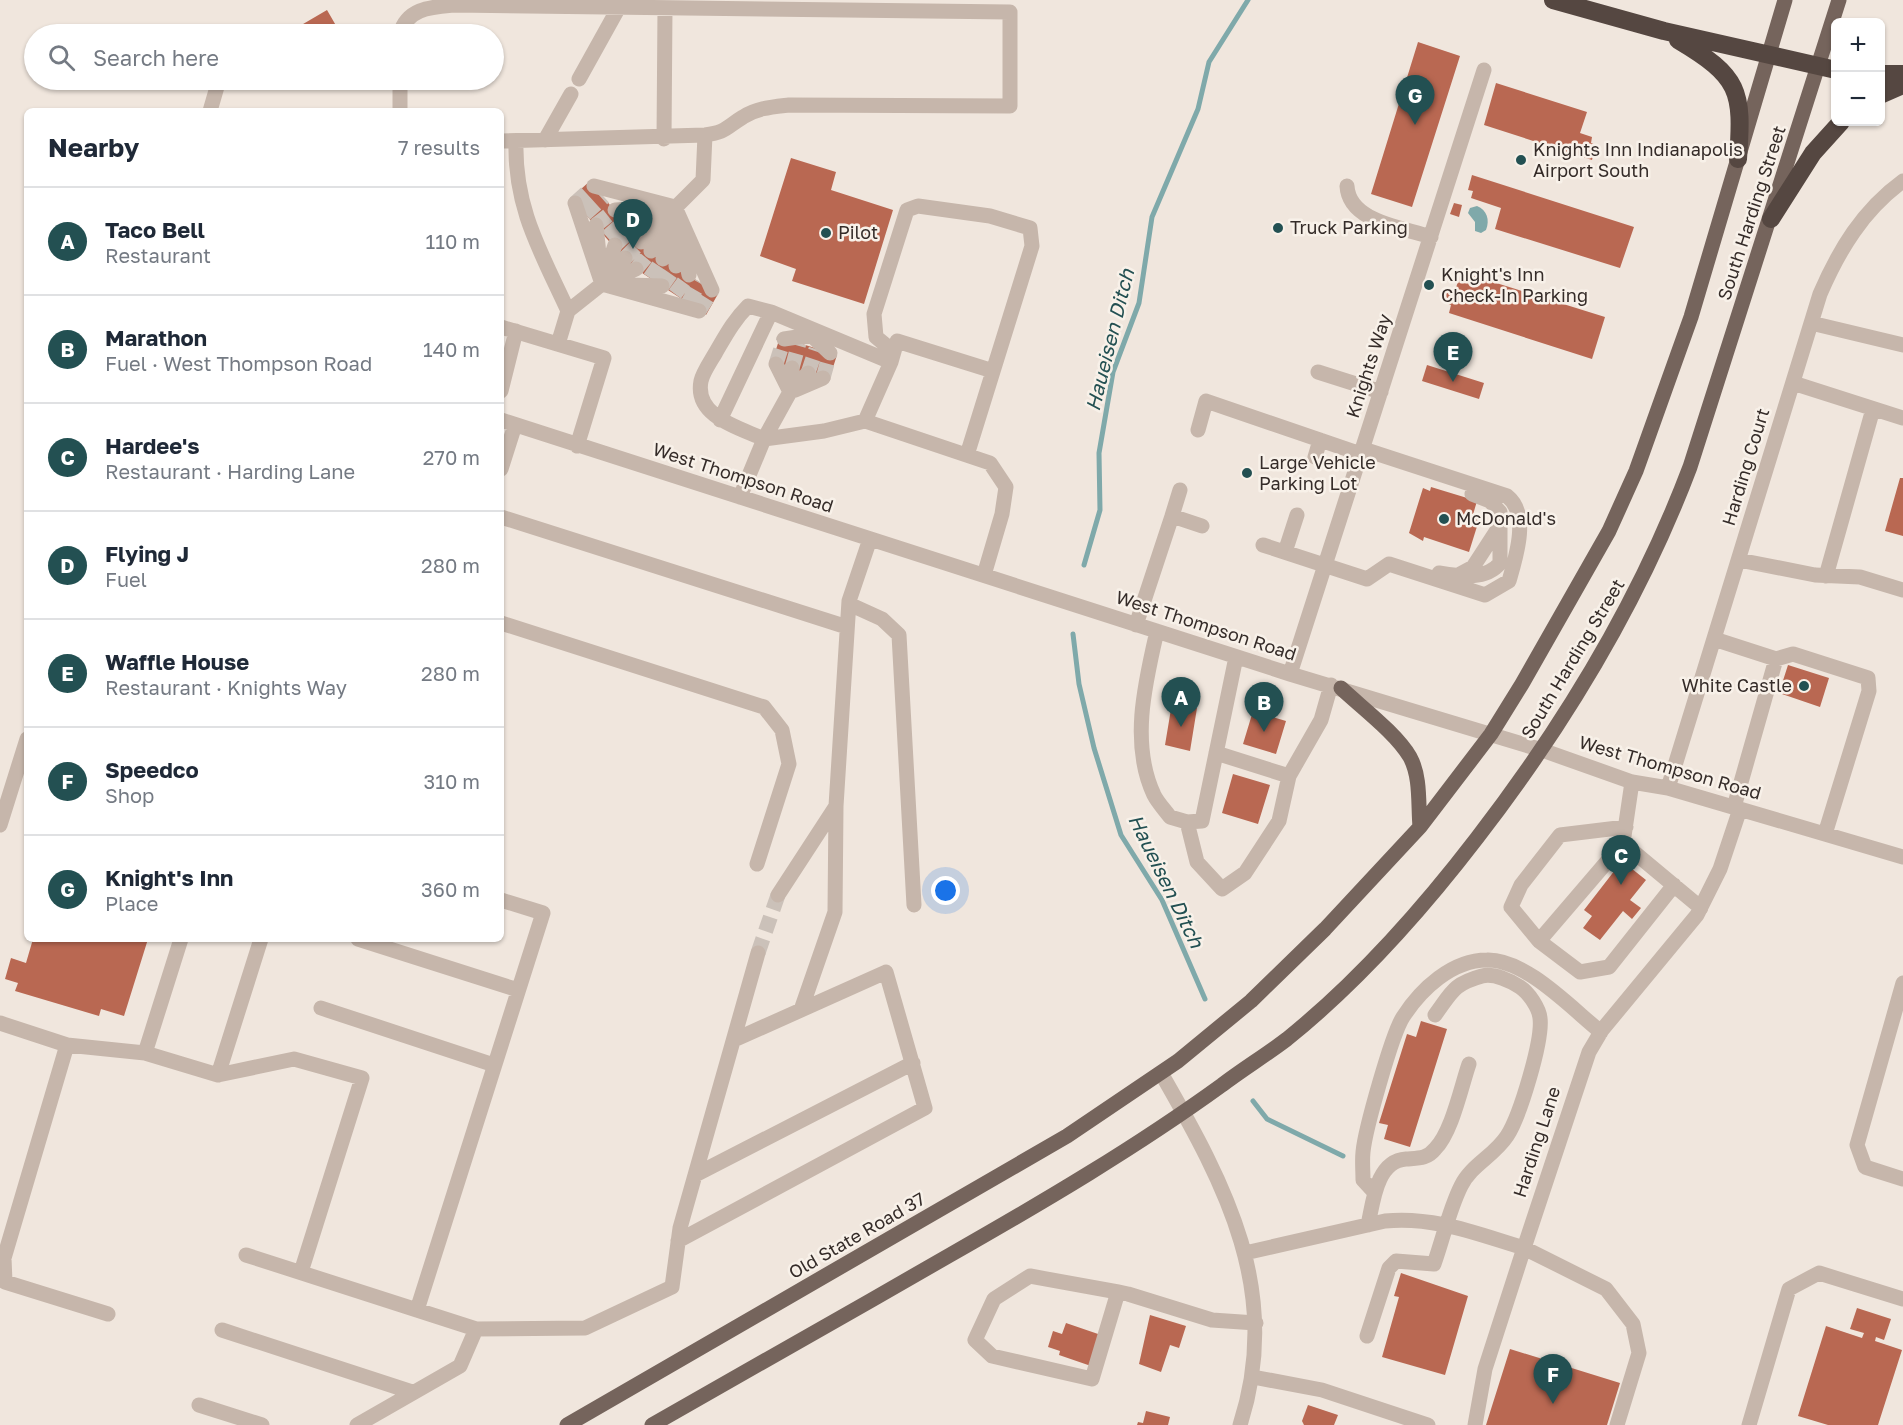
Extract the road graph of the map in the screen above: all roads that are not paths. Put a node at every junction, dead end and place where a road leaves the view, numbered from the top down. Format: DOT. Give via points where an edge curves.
graph roads {
  1 [pos="1553,0"];
  2 [pos="1785,0"];
  3 [pos="1839,0"];
  4 [pos="619,7"];
  5 [pos="666,8"];
  6 [pos="404,24"];
  7 [pos="1664,32"];
  8 [pos="1769,56"];
  9 [pos="1827,69"];
  10 [pos="1484,70"];
  11 [pos="1885,74"];
  12 [pos="1903,74"];
  13 [pos="579,79"];
  14 [pos="1903,85"];
  15 [pos="216,90"];
  16 [pos="400,90"];
  17 [pos="1885,93"];
  18 [pos="571,94"];
  19 [pos="211,108"];
  20 [pos="400,108"];
  21 [pos="1837,126"];
  22 [pos="705,135"];
  23 [pos="664,139"];
  24 [pos="545,140"];
  25 [pos="509,141"];
  26 [pos="1738,159"];
  27 [pos="1903,181"];
  28 [pos="1347,186"];
  29 [pos="599,192"];
  30 [pos="675,207"];
  31 [pos="1771,219"];
  32 [pos="596,225"];
  33 [pos="1431,237"];
  34 [pos="661,253"];
  35 [pos="631,264"];
  36 [pos="602,284"];
  37 [pos="675,295"];
  38 [pos="568,311"];
  39 [pos="771,312"];
  40 [pos="1811,323"];
  41 [pos="504,328"];
  42 [pos="516,331"];
  43 [pos="558,344"];
  44 [pos="1903,345"];
  45 [pos="892,357"];
  46 [pos="776,364"];
  47 [pos="792,368"];
  48 [pos="993,371"];
  49 [pos="1318,372"];
  50 [pos="815,375"];
  51 [pos="504,379"];
  52 [pos="1793,383"];
  53 [pos="790,392"];
  54 [pos="1381,392"];
  55 [pos="1873,409"];
  56 [pos="1903,418"];
  57 [pos="720,420"];
  58 [pos="865,421"];
  59 [pos="508,422"];
  60 [pos="1198,430"];
  61 [pos="764,438"];
  62 [pos="1320,440"];
  63 [pos="577,446"];
  64 [pos="504,449"];
  65 [pos="1362,451"];
  66 [pos="967,455"];
  67 [pos="1315,457"];
  68 [pos="1395,459"];
  69 [pos="1180,490"];
  70 [pos="740,497"];
  71 [pos="1297,515"];
  72 [pos="1172,516"];
  73 [pos="504,518"];
  74 [pos="1202,526"];
  75 [pos="870,539"];
  76 [pos="1263,545"];
  77 [pos="1285,552"];
  78 [pos="1739,560"];
  79 [pos="1389,564"];
  80 [pos="1326,565"];
  81 [pos="984,575"];
  82 [pos="1826,576"];
  83 [pos="1903,590"];
  84 [pos="849,604"];
  85 [pos="504,624"];
  86 [pos="1136,625"];
  87 [pos="847,627"];
  88 [pos="1157,631"];
  89 [pos="1714,639"];
  90 [pos="1236,657"];
  91 [pos="1776,659"];
  92 [pos="1290,674"];
  93 [pos="1336,686"];
  94 [pos="1491,734"];
  95 [pos="24,749"];
  96 [pos="1542,750"];
  97 [pos="1216,753"];
  98 [pos="1289,776"];
  99 [pos="1632,782"];
  100 [pos="1668,789"];
  101 [pos="836,806"];
  102 [pos="1737,808"];
  103 [pos="1187,822"];
  104 [pos="0,825"];
  105 [pos="1419,827"];
  106 [pos="1626,827"];
  107 [pos="1825,834"];
  108 [pos="1623,843"];
  109 [pos="1903,857"];
  110 [pos="757,864"];
  111 [pos="1674,885"];
  112 [pos="778,894"];
  113 [pos="504,901"];
  114 [pos="914,905"];
  115 [pos="1701,908"];
  116 [pos="1539,941"];
  117 [pos="180,942"];
  118 [pos="260,942"];
  119 [pos="367,942"];
  120 [pos="758,953"];
  121 [pos="1903,983"];
  122 [pos="518,990"];
  123 [pos="321,1008"];
  124 [pos="801,1010"];
  125 [pos="1435,1015"];
  126 [pos="0,1023"];
  127 [pos="1600,1032"];
  128 [pos="734,1040"];
  129 [pos="67,1045"];
  130 [pos="145,1053"];
  131 [pos="913,1063"];
  132 [pos="1468,1064"];
  133 [pos="494,1065"];
  134 [pos="1161,1072"];
  135 [pos="218,1075"];
  136 [pos="1184,1113"];
  137 [pos="695,1175"];
  138 [pos="1903,1179"];
  139 [pos="1376,1193"];
  140 [pos="1447,1225"];
  141 [pos="1368,1226"];
  142 [pos="678,1241"];
  143 [pos="1524,1248"];
  144 [pos="1245,1253"];
  145 [pos="246,1255"];
  146 [pos="301,1272"];
  147 [pos="1118,1292"];
  148 [pos="1903,1299"];
  149 [pos="417,1310"];
  150 [pos="108,1314"];
  151 [pos="1256,1323"];
  152 [pos="476,1329"];
  153 [pos="222,1330"];
  154 [pos="1367,1336"];
  155 [pos="1253,1377"];
  156 [pos="412,1392"];
  157 [pos="199,1405"];
  158 [pos="262,1425"];
  159 [pos="357,1425"];
  160 [pos="567,1425"];
  161 [pos="652,1425"];
  162 [pos="1240,1425"];
  163 [pos="1428,1425"];
  164 [pos="1475,1425"];
  165 [pos="1617,1425"];
  166 [pos="1749,1425"];
  1 -- 7 [label="highway"];
  2 -- 8 [label="main road, South Harding Street"];
  3 -- 9 [label="main road, South Harding Street"];
  4 -- 5 [label="street"];
  4 -- 6 [label="street" via="435,6 414,12"];
  4 -- 13 [label="street"];
  5 -- 22 [label="street" via="1010,12 1010,106 765,107 742,117 723,132"];
  5 -- 23 [label="street"];
  7 -- 8 [label="highway"];
  7 -- 26 [label="highway" via="1704,56 1733,83 1741,116"];
  8 -- 9 [label="highway"];
  8 -- 26 [label="main road, South Harding Street"];
  9 -- 31 [label="main road, South Harding Street"];
  10 -- 33 [label="street, Knights Way"];
  11 -- 12 [label="highway"];
  14 -- 17 [label="highway"];
  15 -- 19 [label="street"];
  16 -- 20 [label="street"];
  18 -- 24 [label="street"];
  21 -- 31 [label="highway" via="1813,153"];
  22 -- 23 [label="street"];
  22 -- 30 [label="street" via="703,180"];
  23 -- 24 [label="street"];
  24 -- 25 [label="street"];
  25 -- 38 [label="street" via="529,226"];
  26 -- 94 [label="main road, South Harding Street" via="1691,317 1636,471 1562,618"];
  27 -- 40 [label="street, Harding Court" via="1858,223 1837,256"];
  28 -- 33 [label="street" via="1348,196 1359,212"];
  29 -- 30 [label="street"];
  30 -- 34 [label="street"];
  30 -- 34 [label="street"];
  30 -- 34 [label="street"];
  30 -- 34 [label="street"];
  30 -- 34 [label="street"];
  31 -- 96 [label="main road, South Harding Street" via="1690,467 1664,534 1624,616"];
  32 -- 36 [label="street"];
  32 -- 36 [label="street"];
  32 -- 36 [label="street"];
  33 -- 54 [label="street, Knights Way"];
  35 -- 36 [label="street"];
  36 -- 37 [label="street"];
  36 -- 37 [label="street"];
  36 -- 37 [label="street"];
  36 -- 38 [label="street"];
  38 -- 43 [label="street"];
  39 -- 45 [label="street" via="809,341"];
  39 -- 57 [label="street"];
  39 -- 57 [label="street" via="748,306 736,317 701,380 705,406"];
  40 -- 44 [label="street"];
  40 -- 52 [label="street, Harding Court"];
  41 -- 42 [label="street"];
  42 -- 43 [label="street"];
  42 -- 51 [label="street"];
  43 -- 63 [label="street" via="604,358"];
  45 -- 48 [label="street" via="897,341"];
  45 -- 48 [label="street" via="876,337 874,314 907,210 918,207 990,216 1030,228 1033,236"];
  45 -- 58 [label="street"];
  46 -- 53 [label="street"];
  47 -- 53 [label="street"];
  48 -- 66 [label="street"];
  49 -- 54 [label="street"];
  50 -- 53 [label="street"];
  52 -- 55 [label="street"];
  52 -- 78 [label="street, Harding Court"];
  53 -- 61 [label="street"];
  54 -- 65 [label="street, Knights Way"];
  55 -- 56 [label="street"];
  55 -- 82 [label="street"];
  57 -- 61 [label="street"];
  58 -- 61 [label="street" via="824,431"];
  58 -- 66 [label="street"];
  59 -- 63 [label="street, West Thompson Road"];
  59 -- 64 [label="street"];
  60 -- 62 [label="street" via="1206,401"];
  61 -- 70 [label="street"];
  62 -- 65 [label="street"];
  62 -- 67 [label="street"];
  63 -- 70 [label="street, West Thompson Road"];
  65 -- 68 [label="street"];
  65 -- 80 [label="street, Knights Way"];
  66 -- 81 [label="street" via="990,463 1006,487"];
  68 -- 79 [label="street" via="1422,479 1490,501 1500,512 1502,553 1498,566 1491,572 1474,575"];
  68 -- 79 [label="street" via="1507,496 1520,512 1509,581 1485,595"];
  69 -- 72 [label="street"];
  70 -- 75 [label="street, West Thompson Road"];
  71 -- 77 [label="street"];
  72 -- 74 [label="street"];
  72 -- 86 [label="street"];
  73 -- 87 [label="street"];
  75 -- 81 [label="street, West Thompson Road"];
  75 -- 84 [label="street"];
  76 -- 77 [label="street"];
  77 -- 80 [label="street"];
  78 -- 82 [label="street"];
  78 -- 89 [label="street, Harding Court"];
  79 -- 80 [label="street" via="1367,579"];
  80 -- 92 [label="street, Knights Way"];
  81 -- 86 [label="street, West Thompson Road"];
  82 -- 83 [label="street" via="1860,577"];
  84 -- 87 [label="street"];
  84 -- 114 [label="street" via="882,619 899,635"];
  85 -- 110 [label="street" via="764,707 782,730 789,764"];
  86 -- 88 [label="street, West Thompson Road"];
  87 -- 101 [label="street"];
  88 -- 90 [label="street, West Thompson Road"];
  88 -- 103 [label="street" via="1141,720 1144,761 1154,795 1170,818"];
  89 -- 91 [label="street"];
  89 -- 100 [label="street, Harding Court"];
  90 -- 92 [label="street, West Thompson Road"];
  90 -- 97 [label="street"];
  91 -- 102 [label="street, Harding Lane"];
  91 -- 107 [label="street" via="1793,654 1868,678 1869,691"];
  92 -- 93 [label="street, West Thompson Road"];
  93 -- 94 [label="street, West Thompson Road"];
  93 -- 98 [label="street"];
  93 -- 105 [label="main road" via="1394,738 1410,758 1417,786"];
  94 -- 96 [label="street, West Thompson Road"];
  94 -- 105 [label="main road, South Harding Street"];
  95 -- 104 [label="street"];
  96 -- 99 [label="street, West Thompson Road"];
  96 -- 136 [label="main road, South Harding Street" via="1445,880 1341,992 1286,1040"];
  97 -- 98 [label="street"];
  97 -- 103 [label="street" via="1202,821"];
  98 -- 103 [label="street" via="1280,821 1245,873 1222,889 1197,862"];
  99 -- 100 [label="street, West Thompson Road"];
  99 -- 106 [label="street"];
  100 -- 102 [label="street, West Thompson Road"];
  101 -- 112 [label="street"];
  101 -- 124 [label="street" via="835,912"];
  102 -- 107 [label="street, West Thompson Road"];
  102 -- 115 [label="street, Harding Lane" via="1720,869"];
  105 -- 134 [label="main road, South Harding Street" via="1325,929 1251,1001"];
  106 -- 108 [label="street"];
  106 -- 116 [label="street" via="1560,835 1521,885 1511,907"];
  107 -- 109 [label="street, West Thompson Road"];
  108 -- 111 [label="street"];
  108 -- 116 [label="street"];
  111 -- 115 [label="street"];
  111 -- 116 [label="street" via="1609,967 1580,972"];
  113 -- 122 [label="street" via="543,913"];
  115 -- 127 [label="street, Harding Lane"];
  117 -- 130 [label="street"];
  118 -- 135 [label="street"];
  119 -- 122 [label="street"];
  120 -- 128 [label="street"];
  121 -- 138 [label="street" via="1857,1145 1865,1167"];
  122 -- 133 [label="street"];
  123 -- 133 [label="street"];
  124 -- 128 [label="street"];
  124 -- 131 [label="street" via="886,972"];
  125 -- 140 [label="street" via="1458,983 1486,975 1511,981 1526,992 1540,1015 1541,1032 1508,1134 1461,1184"];
  126 -- 129 [label="street"];
  127 -- 139 [label="street" via="1531,974 1509,965 1488,959 1460,965 1443,974 1403,1017 1394,1040 1363,1150 1363,1180"];
  127 -- 143 [label="street, Harding Lane" via="1581,1070"];
  128 -- 137 [label="street"];
  129 -- 130 [label="street"];
  129 -- 150 [label="street" via="3,1258 5,1282"];
  130 -- 135 [label="street"];
  131 -- 137 [label="street"];
  131 -- 142 [label="street" via="925,1108"];
  132 -- 139 [label="street" via="1436,1149 1425,1158 1402,1159 1387,1167"];
  133 -- 149 [label="street"];
  134 -- 136 [label="street"];
  134 -- 160 [label="main road, Old State Road 37" via="1067,1136"];
  135 -- 146 [label="street" via="294,1059 362,1078"];
  136 -- 144 [label="street" via="1231,1211"];
  136 -- 161 [label="main road" via="1061,1192"];
  137 -- 142 [label="street"];
  139 -- 141 [label="street"];
  140 -- 141 [label="street" via="1409,1219"];
  140 -- 143 [label="street"];
  140 -- 154 [label="street" via="1434,1264 1396,1261 1389,1268"];
  141 -- 144 [label="street"];
  142 -- 152 [label="street" via="672,1287 585,1328"];
  143 -- 164 [label="street, Harding Lane" via="1485,1369"];
  143 -- 165 [label="street" via="1606,1289 1633,1324 1639,1353"];
  144 -- 151 [label="street"];
  145 -- 146 [label="street"];
  146 -- 149 [label="street"];
  147 -- 147 [label="street" via="1030,1276 994,1299 975,1340 992,1356 1092,1379"];
  147 -- 151 [label="street" via="1212,1320"];
  148 -- 166 [label="street" via="1819,1273 1789,1289"];
  149 -- 152 [label="street"];
  151 -- 155 [label="street"];
  152 -- 156 [label="street" via="460,1366"];
  153 -- 156 [label="street"];
  155 -- 162 [label="street"];
  155 -- 163 [label="street" via="1322,1390"];
  156 -- 159 [label="street"];
  157 -- 158 [label="street"];
}
